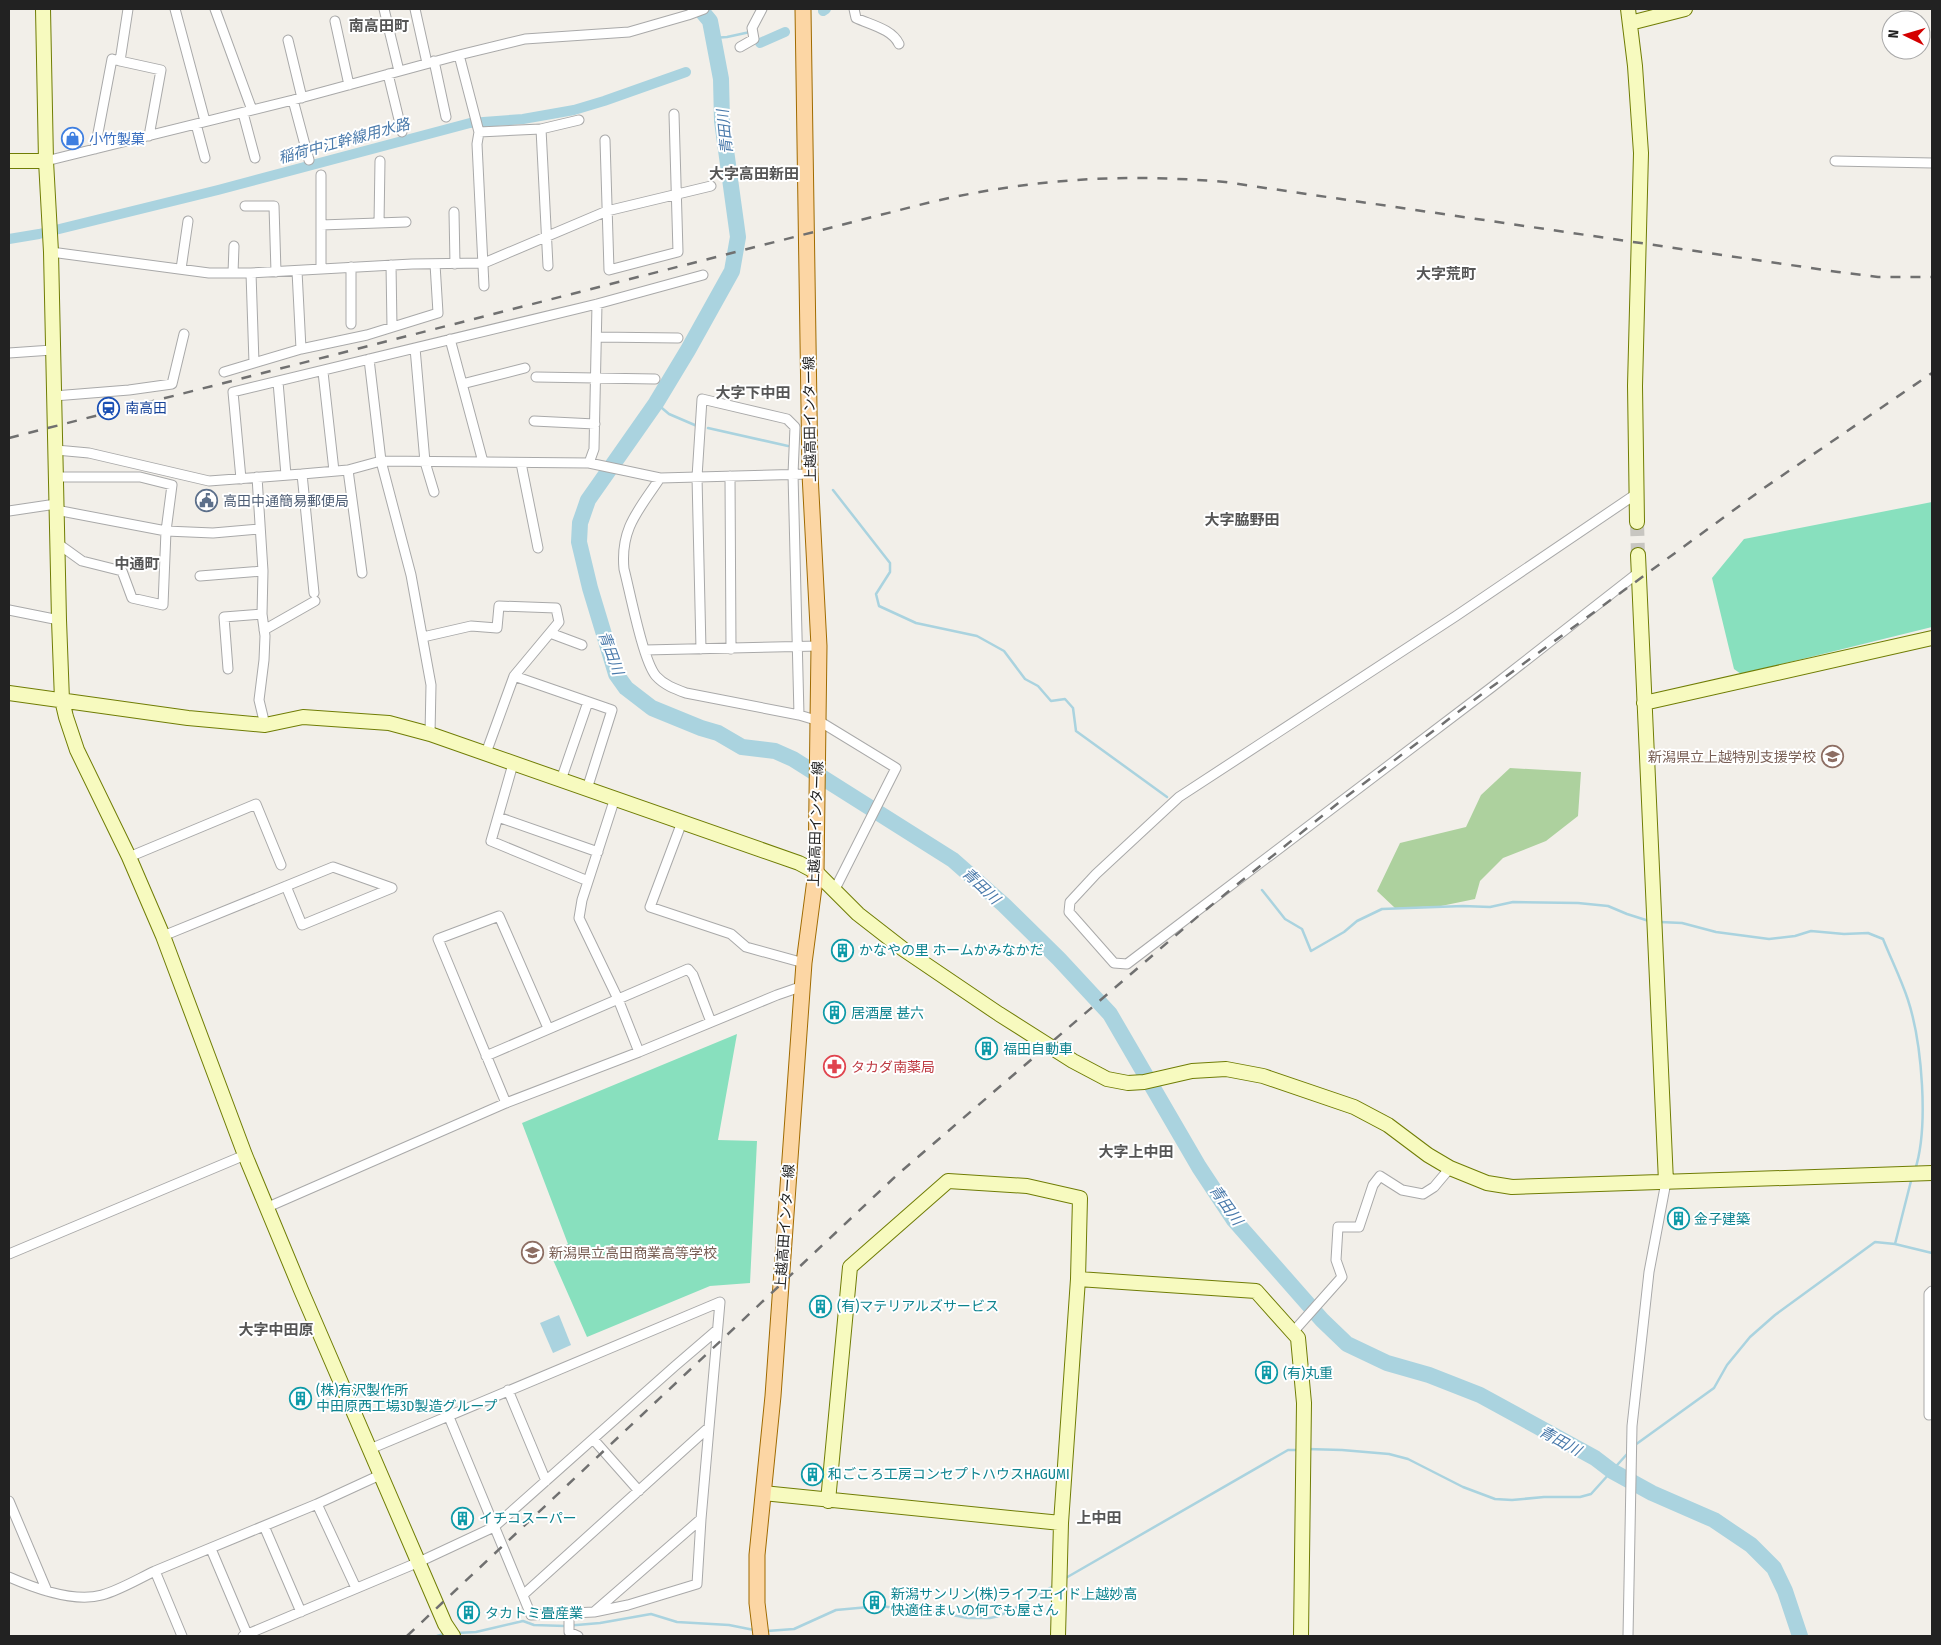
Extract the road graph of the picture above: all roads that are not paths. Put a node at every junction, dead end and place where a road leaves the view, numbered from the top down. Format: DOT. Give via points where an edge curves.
graph roads {
  1 [pos="43,9"];
  2 [pos="128,9"];
  3 [pos="175,9"];
  4 [pos="215,9"];
  5 [pos="384,9"];
  6 [pos="414,9"];
  7 [pos="704,9"];
  8 [pos="762,9"];
  9 [pos="803,9"];
  10 [pos="854,9"];
  11 [pos="1628,9"];
  12 [pos="1685,9"];
  13 [pos="335,20"];
  14 [pos="1630,23"];
  15 [pos="288,40"];
  16 [pos="899,44"];
  17 [pos="740,48"];
  18 [pos="459,55"];
  19 [pos="120,61"];
  20 [pos="431,62"];
  21 [pos="399,70"];
  22 [pos="388,74"];
  23 [pos="350,85"];
  24 [pos="298,99"];
  25 [pos="248,111"];
  26 [pos="674,114"];
  27 [pos="446,117"];
  28 [pos="579,120"];
  29 [pos="201,122"];
  30 [pos="541,129"];
  31 [pos="402,132"];
  32 [pos="479,132"];
  33 [pos="149,136"];
  34 [pos="605,140"];
  35 [pos="95,149"];
  36 [pos="205,158"];
  37 [pos="255,158"];
  38 [pos="309,160"];
  39 [pos="9,161"];
  40 [pos="46,161"];
  41 [pos="380,161"];
  42 [pos="1835,161"];
  43 [pos="1932,163"];
  44 [pos="321,175"];
  45 [pos="711,186"];
  46 [pos="676,195"];
  47 [pos="245,206"];
  48 [pos="607,211"];
  49 [pos="454,212"];
  50 [pos="188,220"];
  51 [pos="406,222"];
  52 [pos="379,223"];
  53 [pos="322,225"];
  54 [pos="547,237"];
  55 [pos="234,246"];
  56 [pos="51,252"];
  57 [pos="484,263"];
  58 [pos="435,264"];
  59 [pos="455,264"];
  60 [pos="391,265"];
  61 [pos="548,266"];
  62 [pos="351,267"];
  63 [pos="321,268"];
  64 [pos="181,269"];
  65 [pos="297,271"];
  66 [pos="233,272"];
  67 [pos="276,272"];
  68 [pos="251,273"];
  69 [pos="703,275"];
  70 [pos="484,286"];
  71 [pos="597,304"];
  72 [pos="351,324"];
  73 [pos="392,327"];
  74 [pos="184,334"];
  75 [pos="596,337"];
  76 [pos="678,338"];
  77 [pos="450,340"];
  78 [pos="415,348"];
  79 [pos="52,350"];
  80 [pos="301,350"];
  81 [pos="9,353"];
  82 [pos="369,359"];
  83 [pos="254,363"];
  84 [pos="526,368"];
  85 [pos="224,372"];
  86 [pos="323,372"];
  87 [pos="536,377"];
  88 [pos="596,379"];
  89 [pos="655,379"];
  90 [pos="278,382"];
  91 [pos="462,384"];
  92 [pos="54,396"];
  93 [pos="534,422"];
  94 [pos="594,424"];
  95 [pos="56,450"];
  96 [pos="381,461"];
  97 [pos="425,462"];
  98 [pos="483,462"];
  99 [pos="521,463"];
  100 [pos="589,464"];
  101 [pos="348,470"];
  102 [pos="334,471"];
  103 [pos="302,474"];
  104 [pos="794,474"];
  105 [pos="810,474"];
  106 [pos="286,475"];
  107 [pos="730,476"];
  108 [pos="56,477"];
  109 [pos="257,477"];
  110 [pos="697,477"];
  111 [pos="660,478"];
  112 [pos="241,479"];
  113 [pos="434,492"];
  114 [pos="1636,494"];
  115 [pos="56,507"];
  116 [pos="9,510"];
  117 [pos="1637,522"];
  118 [pos="260,528"];
  119 [pos="166,531"];
  120 [pos="58,543"];
  121 [pos="538,548"];
  122 [pos="1638,555"];
  123 [pos="263,571"];
  124 [pos="1639,572"];
  125 [pos="362,573"];
  126 [pos="200,576"];
  127 [pos="9,610"];
  128 [pos="262,614"];
  129 [pos="59,620"];
  130 [pos="264,630"];
  131 [pos="550,633"];
  132 [pos="423,637"];
  133 [pos="1932,638"];
  134 [pos="582,645"];
  135 [pos="819,646"];
  136 [pos="797,647"];
  137 [pos="731,648"];
  138 [pos="701,649"];
  139 [pos="645,650"];
  140 [pos="228,669"];
  141 [pos="514,676"];
  142 [pos="9,692"];
  143 [pos="62,700"];
  144 [pos="588,702"];
  145 [pos="1644,703"];
  146 [pos="799,715"];
  147 [pos="819,721"];
  148 [pos="265,725"];
  149 [pos="430,734"];
  150 [pos="486,754"];
  151 [pos="513,764"];
  152 [pos="561,780"];
  153 [pos="587,789"];
  154 [pos="615,798"];
  155 [pos="498,817"];
  156 [pos="682,822"];
  157 [pos="598,852"];
  158 [pos="129,857"];
  159 [pos="281,865"];
  160 [pos="816,872"];
  161 [pos="588,881"];
  162 [pos="286,886"];
  163 [pos="834,891"];
  164 [pos="163,936"];
  165 [pos="804,963"];
  166 [pos="803,986"];
  167 [pos="618,999"];
  168 [pos="711,1022"];
  169 [pos="548,1028"];
  170 [pos="639,1052"];
  171 [pos="486,1056"];
  172 [pos="506,1103"];
  173 [pos="245,1155"];
  174 [pos="1450,1168"];
  175 [pos="1927,1174"];
  176 [pos="1666,1182"];
  177 [pos="268,1208"];
  178 [pos="9,1254"];
  179 [pos="1078,1280"];
  180 [pos="1932,1291"];
  181 [pos="1930,1323"];
  182 [pos="717,1330"];
  183 [pos="1293,1332"];
  184 [pos="1931,1386"];
  185 [pos="508,1390"];
  186 [pos="1929,1415"];
  187 [pos="448,1417"];
  188 [pos="708,1428"];
  189 [pos="593,1439"];
  190 [pos="370,1449"];
  191 [pos="380,1475"];
  192 [pos="546,1481"];
  193 [pos="639,1491"];
  194 [pos="763,1494"];
  195 [pos="9,1501"];
  196 [pos="828,1501"];
  197 [pos="318,1504"];
  198 [pos="701,1519"];
  199 [pos="1061,1523"];
  200 [pos="264,1526"];
  201 [pos="494,1527"];
  202 [pos="211,1549"];
  203 [pos="419,1562"];
  204 [pos="155,1572"];
  205 [pos="9,1577"];
  206 [pos="356,1588"];
  207 [pos="47,1591"];
  208 [pos="523,1595"];
  209 [pos="302,1612"];
  210 [pos="594,1612"];
  211 [pos="569,1616"];
  212 [pos="568,1633"];
  213 [pos="245,1635"];
  214 [pos="182,1636"];
  215 [pos="453,1636"];
  216 [pos="578,1636"];
  217 [pos="760,1636"];
  218 [pos="1058,1636"];
  219 [pos="1301,1636"];
  220 [pos="1628,1636"];
  1 -- 40 [label="street"];
  2 -- 19 [label="street"];
  3 -- 29 [label="street"];
  4 -- 25 [label="street"];
  5 -- 21 [label="street"];
  6 -- 20 [label="street"];
  7 -- 18 [label="street" via="630,32 525,39"];
  8 -- 17 [label="street" via="752,32 754,39"];
  9 -- 105 [label="main road, 上越高田インター線"];
  10 -- 16 [label="street" via="856,18 889,32"];
  11 -- 14 [label="street"];
  12 -- 14 [label="street"];
  13 -- 23 [label="street"];
  14 -- 114 [label="street" via="1641,153 1635,386"];
  15 -- 24 [label="street"];
  18 -- 20 [label="street"];
  18 -- 32 [label="street"];
  19 -- 33 [label="street" via="161,70"];
  19 -- 35 [label="street" via="112,59"];
  20 -- 21 [label="street"];
  20 -- 27 [label="street"];
  21 -- 22 [label="street"];
  22 -- 23 [label="street"];
  22 -- 31 [label="street"];
  23 -- 24 [label="street"];
  24 -- 25 [label="street"];
  24 -- 38 [label="street"];
  25 -- 29 [label="street"];
  25 -- 37 [label="street"];
  26 -- 46 [label="street"];
  28 -- 30 [label="street"];
  29 -- 33 [label="street"];
  29 -- 36 [label="street"];
  30 -- 32 [label="street"];
  30 -- 54 [label="street"];
  32 -- 57 [label="street"];
  33 -- 35 [label="street"];
  34 -- 48 [label="street"];
  35 -- 40 [label="street"];
  39 -- 40 [label="street"];
  40 -- 56 [label="street"];
  41 -- 52 [label="street"];
  42 -- 43 [label="street"];
  44 -- 53 [label="street"];
  45 -- 46 [label="street"];
  46 -- 48 [label="street"];
  46 -- 48 [label="street" via="678,252 609,270"];
  47 -- 67 [label="street" via="274,206"];
  48 -- 54 [label="street"];
  49 -- 59 [label="street"];
  50 -- 64 [label="street"];
  51 -- 52 [label="street"];
  52 -- 53 [label="street"];
  53 -- 63 [label="street"];
  54 -- 57 [label="street"];
  54 -- 61 [label="street"];
  55 -- 66 [label="street"];
  56 -- 64 [label="street"];
  56 -- 79 [label="street"];
  57 -- 59 [label="street"];
  57 -- 70 [label="street"];
  58 -- 59 [label="street"];
  58 -- 60 [label="street"];
  58 -- 73 [label="street" via="438,313"];
  60 -- 62 [label="street"];
  60 -- 73 [label="street"];
  62 -- 63 [label="street"];
  62 -- 72 [label="street"];
  63 -- 65 [label="street"];
  64 -- 66 [label="street"];
  65 -- 67 [label="street"];
  65 -- 80 [label="street"];
  66 -- 68 [label="street"];
  67 -- 68 [label="street"];
  68 -- 83 [label="street"];
  69 -- 71 [label="street"];
  71 -- 75 [label="street"];
  71 -- 77 [label="street"];
  73 -- 80 [label="street"];
  74 -- 92 [label="street" via="172,384"];
  75 -- 76 [label="street"];
  75 -- 88 [label="street"];
  77 -- 78 [label="street"];
  77 -- 91 [label="street"];
  78 -- 82 [label="street"];
  78 -- 97 [label="street"];
  79 -- 81 [label="street"];
  79 -- 92 [label="street"];
  80 -- 83 [label="street"];
  82 -- 86 [label="street"];
  82 -- 96 [label="street"];
  83 -- 85 [label="street"];
  84 -- 91 [label="street"];
  86 -- 90 [label="street"];
  86 -- 102 [label="street"];
  87 -- 88 [label="street"];
  88 -- 89 [label="street"];
  88 -- 94 [label="street"];
  90 -- 106 [label="street"];
  90 -- 112 [label="street" via="233,392"];
  91 -- 98 [label="street"];
  92 -- 95 [label="street"];
  93 -- 94 [label="street"];
  94 -- 100 [label="street" via="594,450"];
  95 -- 108 [label="street"];
  95 -- 112 [label="street" via="89,454 209,481"];
  96 -- 97 [label="street"];
  96 -- 101 [label="street"];
  96 -- 132 [label="street" via="412,575"];
  97 -- 98 [label="street"];
  97 -- 113 [label="street"];
  98 -- 99 [label="street"];
  99 -- 100 [label="street"];
  99 -- 121 [label="street"];
  100 -- 111 [label="street"];
  101 -- 102 [label="street"];
  101 -- 125 [label="street"];
  102 -- 103 [label="street"];
  103 -- 106 [label="street"];
  103 -- 130 [label="street" via="315,597"];
  104 -- 105 [label="street"];
  104 -- 107 [label="street"];
  104 -- 110 [label="street" via="795,427 787,419 702,399"];
  104 -- 136 [label="street"];
  105 -- 135 [label="main road, 上越高田インター線"];
  106 -- 109 [label="street"];
  107 -- 110 [label="street"];
  107 -- 137 [label="street"];
  108 -- 115 [label="street"];
  108 -- 119 [label="street" via="140,477 172,485"];
  109 -- 112 [label="street"];
  109 -- 118 [label="street"];
  110 -- 111 [label="street"];
  110 -- 138 [label="street"];
  111 -- 139 [label="street" via="630,523 623,543 624,569"];
  114 -- 117 [label="street"];
  114 -- 124 [label="street" via="1179,797 1096,874 1070,902 1068,912 1114,963 1126,964"];
  115 -- 116 [label="street"];
  115 -- 119 [label="street"];
  115 -- 120 [label="street"];
  118 -- 119 [label="street" via="213,533"];
  118 -- 123 [label="street"];
  119 -- 120 [label="street" via="163,605 132,598 122,570 82,561"];
  120 -- 129 [label="street"];
  122 -- 124 [label="street"];
  123 -- 126 [label="street"];
  123 -- 128 [label="street"];
  124 -- 145 [label="street"];
  127 -- 129 [label="street"];
  128 -- 130 [label="street"];
  128 -- 140 [label="street" via="224,617"];
  129 -- 143 [label="street"];
  130 -- 148 [label="street" via="259,700"];
  131 -- 132 [label="street" via="559,622 556,608 499,606 497,628 470,626"];
  131 -- 134 [label="street"];
  131 -- 141 [label="street"];
  132 -- 149 [label="street" via="431,685"];
  133 -- 145 [label="street"];
  135 -- 136 [label="street"];
  135 -- 147 [label="main road, 上越高田インター線"];
  136 -- 137 [label="street"];
  136 -- 146 [label="street"];
  137 -- 138 [label="street"];
  138 -- 139 [label="street"];
  139 -- 146 [label="street" via="649,666 673,689"];
  141 -- 144 [label="street"];
  141 -- 150 [label="street"];
  142 -- 143 [label="street"];
  143 -- 148 [label="street"];
  143 -- 158 [label="street" via="77,750"];
  144 -- 152 [label="street"];
  144 -- 153 [label="street" via="612,710"];
  145 -- 176 [label="street"];
  146 -- 147 [label="street"];
  147 -- 160 [label="main road, 上越高田インター線"];
  147 -- 163 [label="street" via="896,768"];
  148 -- 149 [label="street" via="303,717 389,723"];
  149 -- 150 [label="street"];
  150 -- 151 [label="street"];
  151 -- 152 [label="street"];
  151 -- 155 [label="street"];
  152 -- 153 [label="street"];
  153 -- 154 [label="street"];
  154 -- 156 [label="street"];
  154 -- 157 [label="street"];
  155 -- 157 [label="street"];
  155 -- 161 [label="street" via="491,841"];
  156 -- 160 [label="street" via="784,857"];
  156 -- 165 [label="street" via="650,906 731,934 746,947"];
  157 -- 161 [label="street"];
  158 -- 159 [label="street" via="256,804"];
  158 -- 164 [label="street"];
  160 -- 163 [label="street"];
  160 -- 165 [label="main road, 上越高田インター線"];
  161 -- 167 [label="street" via="579,918"];
  162 -- 162 [label="street" via="302,925 392,888 333,867"];
  162 -- 164 [label="street"];
  163 -- 174 [label="street" via="903,949 1073,1061 1114,1082 1128,1084 1192,1071 1226,1069 1263,1076 1354,1107 1388,1124"];
  164 -- 173 [label="street"];
  165 -- 166 [label="main road, 上越高田インター線"];
  166 -- 168 [label="street"];
  166 -- 194 [label="main road, 上越高田インター線"];
  167 -- 168 [label="street" via="688,969"];
  167 -- 169 [label="street"];
  167 -- 170 [label="street"];
  168 -- 170 [label="street"];
  169 -- 171 [label="street"];
  169 -- 171 [label="street" via="499,916 438,939"];
  170 -- 172 [label="street"];
  171 -- 172 [label="street"];
  172 -- 177 [label="street"];
  173 -- 177 [label="street"];
  173 -- 178 [label="street"];
  174 -- 176 [label="street" via="1487,1183 1512,1187"];
  174 -- 183 [label="street" via="1434,1187 1423,1194 1402,1190 1380,1176 1373,1185 1359,1228 1338,1227 1336,1260 1342,1277"];
  175 -- 176 [label="street"];
  176 -- 220 [label="street" via="1649,1276 1632,1426"];
  177 -- 190 [label="street"];
  179 -- 183 [label="street" via="1256,1291"];
  179 -- 196 [label="street" via="1080,1198 1027,1186 948,1181 850,1267"];
  179 -- 199 [label="street"];
  180 -- 181 [label="street" via="1929,1294"];
  181 -- 184 [label="street"];
  182 -- 185 [label="street" via="720,1302"];
  182 -- 188 [label="street"];
  182 -- 189 [label="street"];
  183 -- 219 [label="street" via="1298,1338 1304,1403"];
  184 -- 186 [label="street"];
  185 -- 187 [label="street"];
  185 -- 192 [label="street"];
  187 -- 190 [label="street"];
  187 -- 201 [label="street"];
  188 -- 193 [label="street"];
  188 -- 198 [label="street"];
  189 -- 192 [label="street"];
  189 -- 193 [label="street"];
  190 -- 191 [label="street"];
  191 -- 197 [label="street"];
  191 -- 203 [label="street"];
  192 -- 201 [label="street"];
  193 -- 208 [label="street"];
  194 -- 196 [label="street"];
  194 -- 217 [label="main road, 上越高田インター線" via="757,1555"];
  195 -- 207 [label="street"];
  196 -- 199 [label="street"];
  197 -- 200 [label="street"];
  197 -- 206 [label="street"];
  198 -- 210 [label="street"];
  198 -- 210 [label="street" via="697,1584"];
  199 -- 218 [label="street"];
  200 -- 202 [label="street"];
  200 -- 209 [label="street"];
  201 -- 203 [label="street"];
  201 -- 208 [label="street"];
  202 -- 204 [label="street"];
  202 -- 213 [label="street"];
  203 -- 206 [label="street"];
  203 -- 215 [label="street"];
  204 -- 207 [label="street" via="89,1598"];
  204 -- 214 [label="street"];
  205 -- 207 [label="street"];
  206 -- 209 [label="street"];
  208 -- 211 [label="street" via="531,1615"];
  209 -- 213 [label="street"];
  210 -- 211 [label="street"];
  211 -- 212 [label="street"];
  212 -- 216 [label="street"];
}
